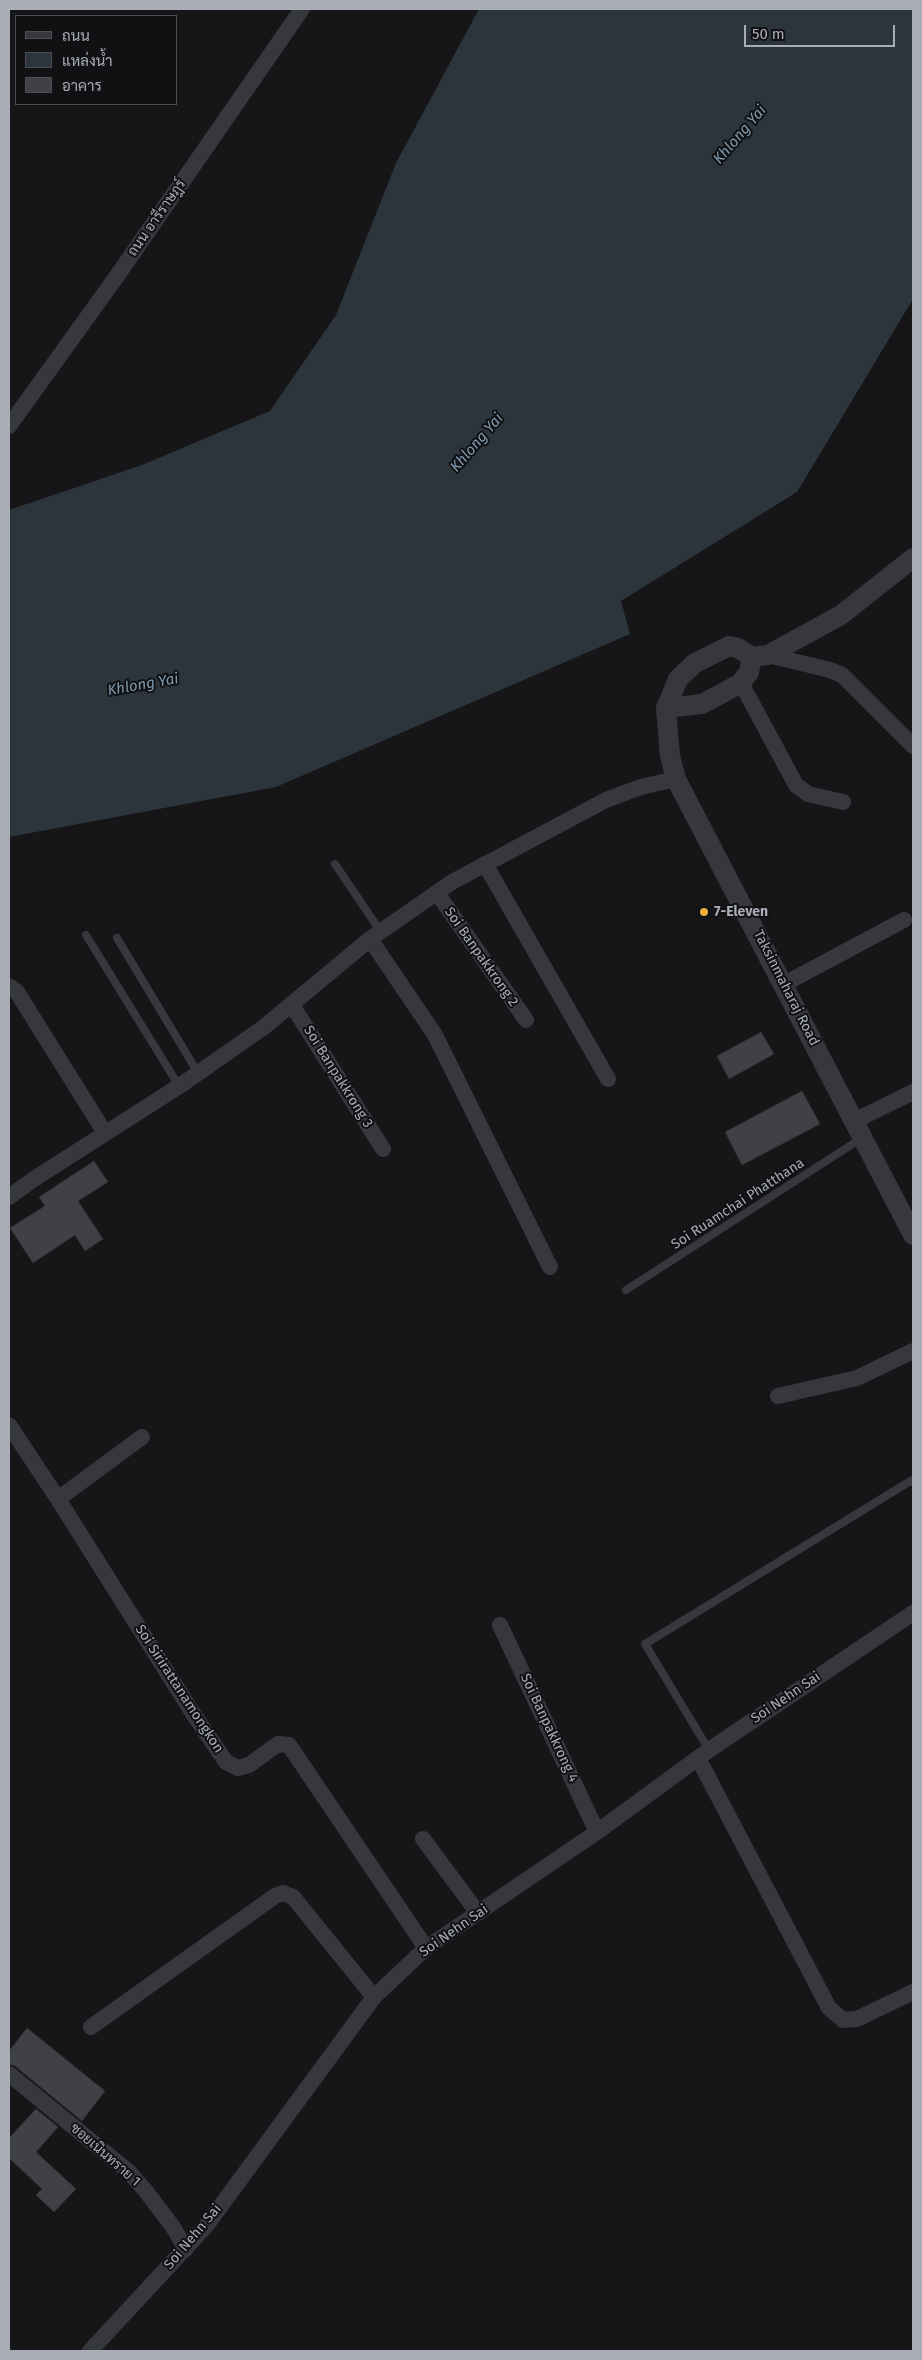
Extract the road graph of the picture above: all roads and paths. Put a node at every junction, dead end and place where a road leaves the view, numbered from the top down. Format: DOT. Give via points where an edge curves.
graph roads {
  1 [pos="302,9"];
  2 [pos="9,426"];
  3 [pos="913,558"];
  4 [pos="760,656"];
  5 [pos="741,683"];
  6 [pos="666,708"];
  7 [pos="913,746"];
  8 [pos="676,779"];
  9 [pos="843,802"];
  10 [pos="335,864"];
  11 [pos="485,864"];
  12 [pos="437,894"];
  13 [pos="904,920"];
  14 [pos="86,935"];
  15 [pos="375,936"];
  16 [pos="116,938"];
  17 [pos="784,984"];
  18 [pos="9,986"];
  19 [pos="292,1005"];
  20 [pos="526,1020"];
  21 [pos="198,1073"];
  22 [pos="608,1079"];
  23 [pos="179,1086"];
  24 [pos="913,1092"];
  25 [pos="858,1130"];
  26 [pos="105,1133"];
  27 [pos="383,1149"];
  28 [pos="9,1198"];
  29 [pos="913,1235"];
  30 [pos="550,1267"];
  31 [pos="626,1290"];
  32 [pos="913,1351"];
  33 [pos="778,1396"];
  34 [pos="9,1425"];
  35 [pos="142,1437"];
  36 [pos="913,1482"];
  37 [pos="58,1499"];
  38 [pos="913,1613"];
  39 [pos="500,1625"];
  40 [pos="704,1754"];
  41 [pos="597,1832"];
  42 [pos="423,1839"];
  43 [pos="478,1913"];
  44 [pos="426,1948"];
  45 [pos="913,1992"];
  46 [pos="374,1996"];
  47 [pos="91,2028"];
  48 [pos="9,2074"];
  49 [pos="186,2249"];
  50 [pos="90,2351"];
  1 -- 2 [label="street, ถนน อารีราษฎร์"];
  3 -- 4 [label="street" via="841,615"];
  4 -- 5 [label="street"];
  4 -- 6 [label="street, Taksinmaharaj Road" via="729,646 695,663 678,679"];
  4 -- 7 [label="street" via="842,675"];
  5 -- 6 [label="street" via="702,704"];
  5 -- 9 [label="street" via="796,785 808,794"];
  6 -- 8 [label="street, Taksinmaharaj Road" via="670,756"];
  8 -- 11 [label="street" via="606,800"];
  8 -- 17 [label="street, Taksinmaharaj Road"];
  10 -- 15 [label="lane"];
  11 -- 12 [label="street"];
  11 -- 22 [label="street"];
  12 -- 15 [label="street"];
  12 -- 20 [label="street, Soi Banpakkrong 2"];
  13 -- 17 [label="street"];
  14 -- 23 [label="lane"];
  15 -- 19 [label="street"];
  15 -- 30 [label="street" via="435,1035"];
  16 -- 21 [label="lane"];
  17 -- 25 [label="street, Taksinmaharaj Road"];
  18 -- 26 [label="street" via="18,992"];
  19 -- 21 [label="street"];
  19 -- 27 [label="street, Soi Banpakkrong 3"];
  21 -- 23 [label="street"];
  23 -- 26 [label="street"];
  24 -- 25 [label="street"];
  25 -- 29 [label="street, Taksinmaharaj Road"];
  25 -- 31 [label="lane, Soi Ruamchai Phatthana"];
  26 -- 28 [label="street"];
  32 -- 33 [label="street" via="858,1378"];
  34 -- 37 [label="street, Soi Sirirattanamongkon"];
  35 -- 37 [label="street"];
  36 -- 40 [label="lane" via="644,1644"];
  37 -- 44 [label="street, Soi Sirirattanamongkon" via="226,1762 238,1768 249,1765 278,1744 289,1745"];
  38 -- 40 [label="street, Soi Nehn Sai"];
  39 -- 41 [label="street, Soi Banpakkrong 4"];
  40 -- 41 [label="street, Soi Nehn Sai"];
  40 -- 45 [label="street" via="829,2008 843,2020 857,2019"];
  41 -- 43 [label="street, Soi Nehn Sai"];
  42 -- 43 [label="street"];
  43 -- 44 [label="street, Soi Nehn Sai"];
  44 -- 46 [label="street, Soi Nehn Sai"];
  46 -- 47 [label="street" via="293,1897 284,1893 275,1896"];
  46 -- 49 [label="street, Soi Nehn Sai"];
  48 -- 49 [label="street, ซอยเนินทราย 1" via="128,2172 173,2227"];
  49 -- 50 [label="street, Soi Nehn Sai"];
}
